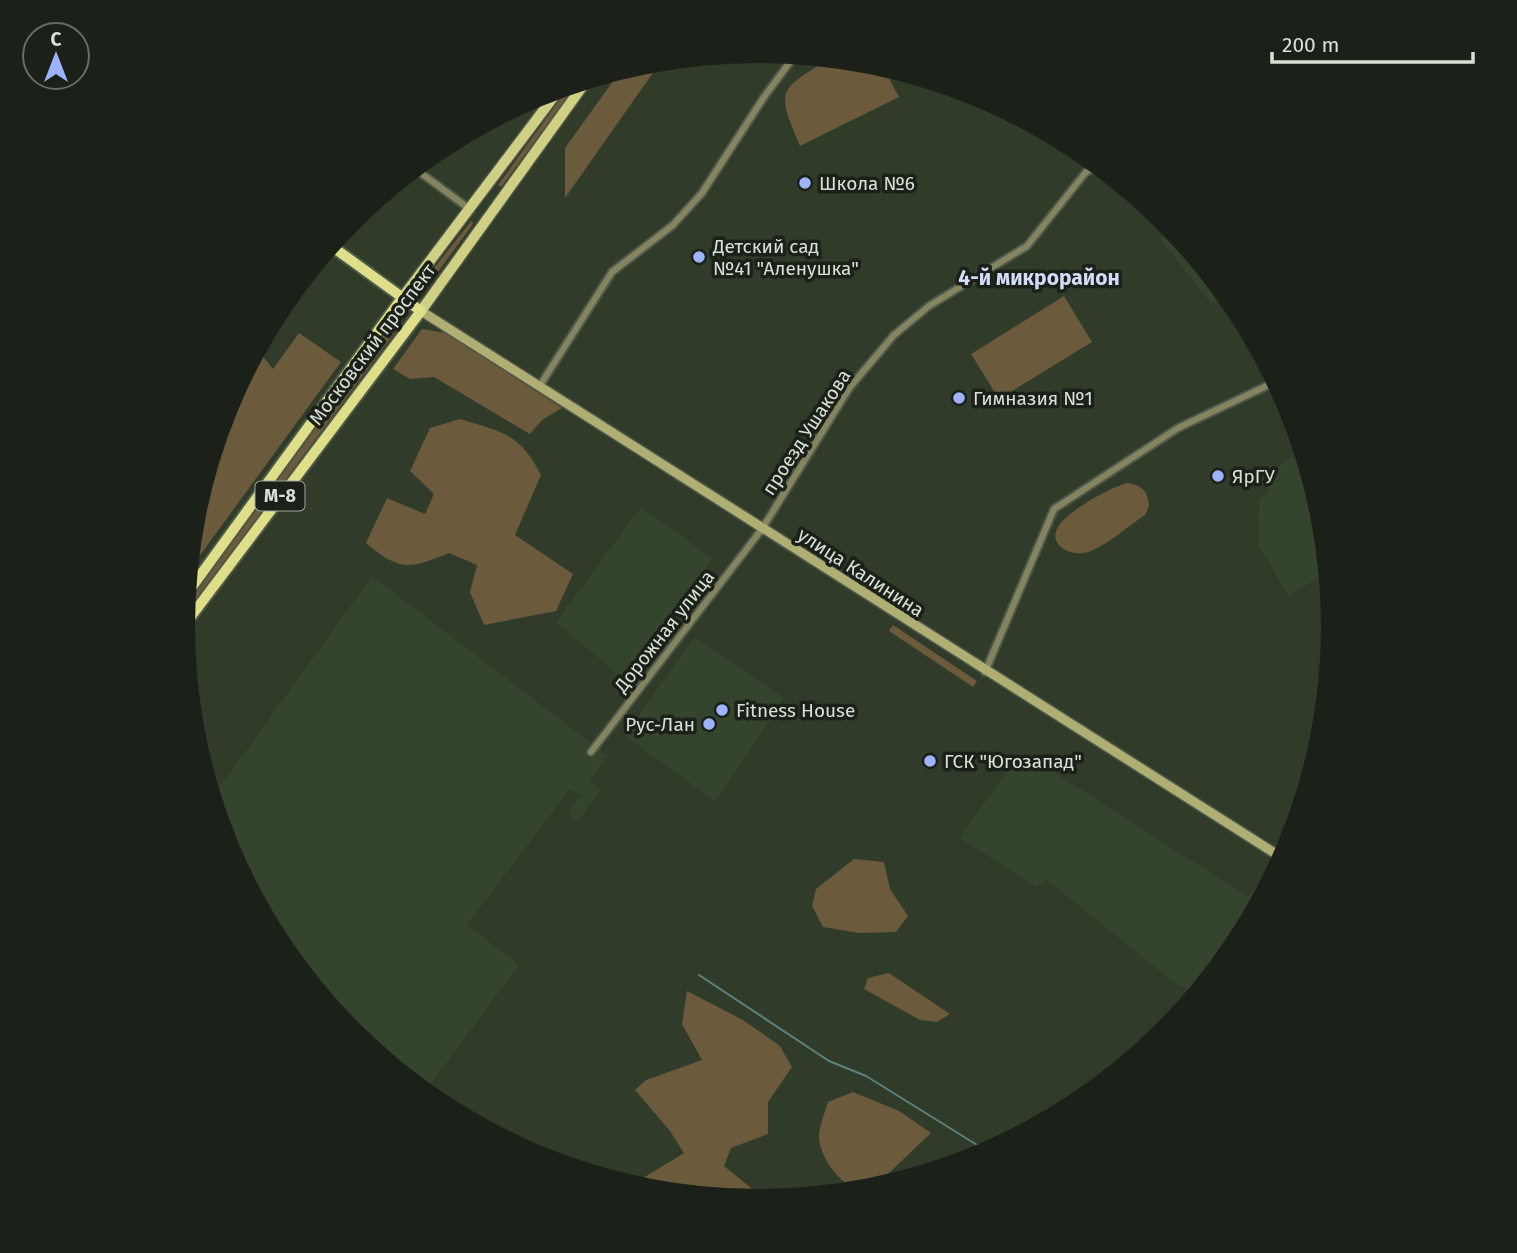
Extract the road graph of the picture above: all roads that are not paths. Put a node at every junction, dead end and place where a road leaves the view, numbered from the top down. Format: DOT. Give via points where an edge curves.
graph roads {
  1 [pos="789,64"];
  2 [pos="578,93"];
  3 [pos="550,103"];
  4 [pos="1090,170"];
  5 [pos="422,174"];
  6 [pos="489,186"];
  7 [pos="502,195"];
  8 [pos="471,210"];
  9 [pos="484,220"];
  10 [pos="338,251"];
  11 [pos="402,298"];
  12 [pos="421,311"];
  13 [pos="1268,385"];
  14 [pos="538,387"];
  15 [pos="762,529"];
  16 [pos="197,580"];
  17 [pos="195,610"];
  18 [pos="985,672"];
  19 [pos="591,752"];
  20 [pos="1274,853"];
  1 -- 14 [label="street" via="702,193 673,225 612,272"];
  2 -- 7 [label="main road, Московский проспект"];
  3 -- 6 [label="main road, Московский проспект"];
  4 -- 15 [label="street, проезд Ушакова" via="1027,246 929,306 894,335 850,387"];
  5 -- 8 [label="street"];
  6 -- 7 [label="main road"];
  6 -- 8 [label="main road, Московский проспект"];
  7 -- 9 [label="main road, Московский проспект"];
  8 -- 9 [label="main road"];
  8 -- 11 [label="main road, Московский проспект"];
  9 -- 12 [label="main road, Московский проспект"];
  10 -- 11 [label="highway"];
  11 -- 12 [label="highway"];
  11 -- 16 [label="highway, Московский проспект / М-8"];
  12 -- 14 [label="main road, улица Калинина"];
  12 -- 17 [label="highway, Московский проспект / М-8"];
  13 -- 18 [label="street" via="1178,428 1054,509"];
  14 -- 15 [label="main road, улица Калинина"];
  15 -- 18 [label="main road, улица Калинина"];
  15 -- 19 [label="street, Дорожная улица"];
  18 -- 20 [label="main road, улица Калинина"];
}
